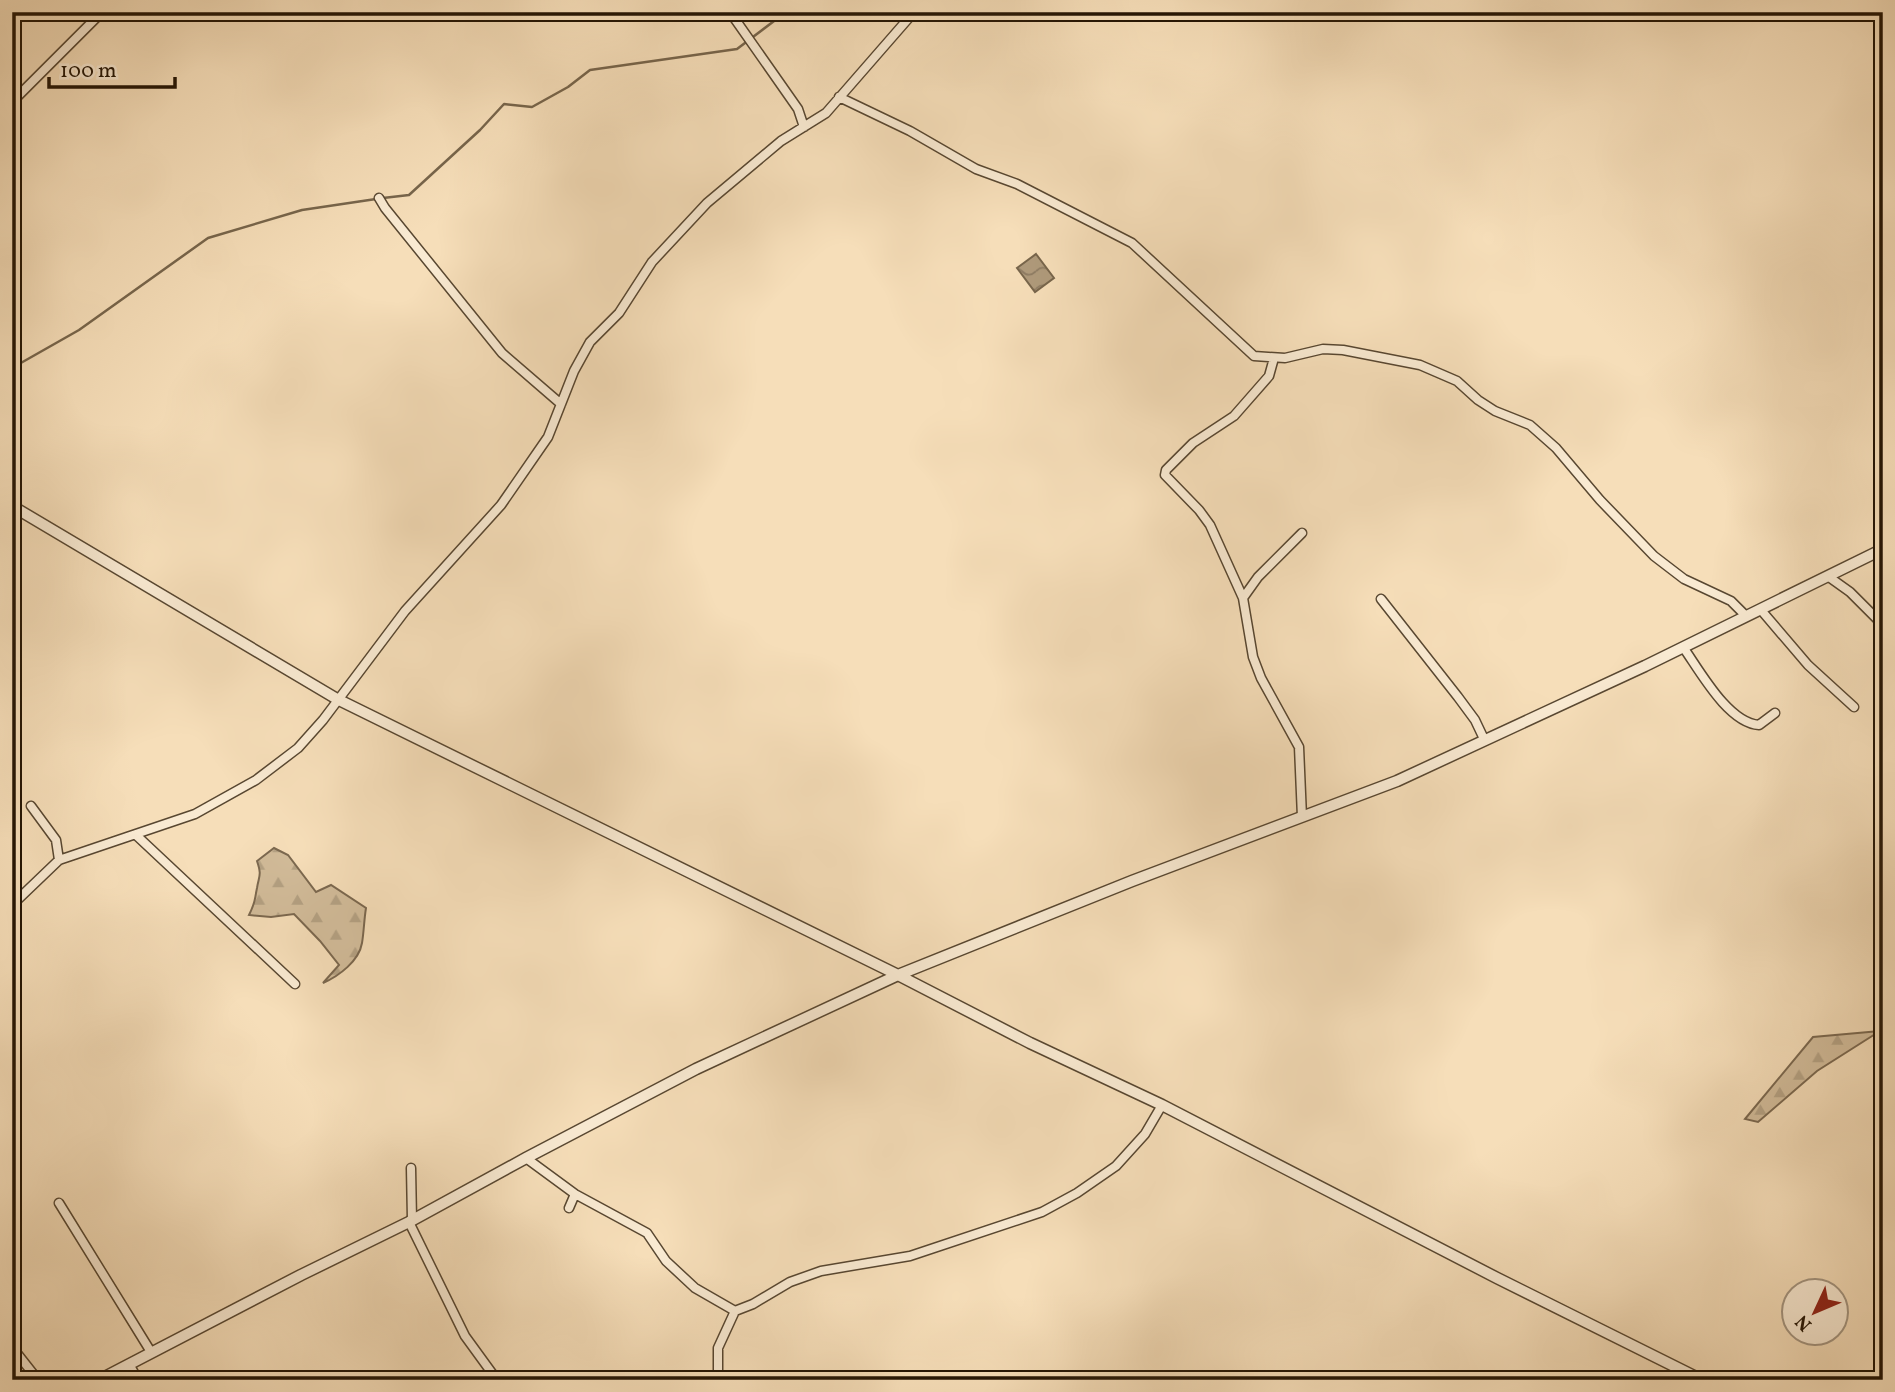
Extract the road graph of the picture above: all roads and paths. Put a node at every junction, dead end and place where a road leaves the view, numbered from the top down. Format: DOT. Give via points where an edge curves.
graph roads {
  1 [pos="102,12"];
  2 [pos="730,12"];
  3 [pos="914,12"];
  4 [pos="839,97"];
  5 [pos="12,102"];
  6 [pos="804,127"];
  7 [pos="379,198"];
  8 [pos="1274,358"];
  9 [pos="561,404"];
  10 [pos="12,506"];
  11 [pos="1302,533"];
  12 [pos="1882,553"];
  13 [pos="1829,577"];
  14 [pos="1243,598"];
  15 [pos="1381,599"];
  16 [pos="1761,610"];
  17 [pos="1746,616"];
  18 [pos="1883,625"];
  19 [pos="1683,647"];
  20 [pos="337,699"];
  21 [pos="1854,707"];
  22 [pos="1775,713"];
  23 [pos="1484,739"];
  24 [pos="31,806"];
  25 [pos="1302,817"];
  26 [pos="136,835"];
  27 [pos="59,860"];
  28 [pos="12,905"];
  29 [pos="898,975"];
  30 [pos="295,984"];
  31 [pos="1162,1105"];
  32 [pos="526,1158"];
  33 [pos="411,1168"];
  34 [pos="575,1194"];
  35 [pos="59,1203"];
  36 [pos="569,1208"];
  37 [pos="410,1221"];
  38 [pos="736,1311"];
  39 [pos="12,1348"];
  40 [pos="151,1352"];
  41 [pos="129,1364"];
  42 [pos="718,1371"];
  43 [pos="111,1377"];
  44 [pos="38,1380"];
  45 [pos="99,1380"];
  46 [pos="138,1380"];
  47 [pos="497,1380"];
  48 [pos="1702,1380"];
  1 -- 5 [label="street"];
  2 -- 6 [label="street" via="798,109"];
  3 -- 4 [label="street"];
  4 -- 6 [label="street"];
  4 -- 8 [label="street" via="1132,243 1254,356"];
  6 -- 9 [label="street" via="707,203 652,262 618,313 590,342"];
  7 -- 9 [label="street" via="502,353"];
  8 -- 14 [label="street" via="1269,376 1234,416 1193,443 1165,475 1210,525"];
  8 -- 17 [label="street" via="1343,349 1420,365 1458,381 1495,411 1531,425 1654,556 1684,579 1731,601"];
  9 -- 20 [label="street" via="548,437 501,505 405,611"];
  10 -- 20 [label="street"];
  11 -- 14 [label="street"];
  12 -- 13 [label="street"];
  13 -- 16 [label="street"];
  13 -- 18 [label="street"];
  14 -- 25 [label="street" via="1257,668 1299,747"];
  15 -- 23 [label="street" via="1475,720"];
  16 -- 17 [label="street"];
  16 -- 21 [label="street" via="1808,665"];
  17 -- 19 [label="street"];
  19 -- 22 [label="street" via="1726,706 1748,724 1759,725"];
  19 -- 23 [label="street"];
  20 -- 26 [label="street" via="298,748 256,780 195,814"];
  20 -- 29 [label="street"];
  23 -- 25 [label="street" via="1397,781"];
  24 -- 27 [label="street" via="56,840"];
  25 -- 29 [label="street"];
  26 -- 27 [label="street"];
  26 -- 30 [label="street"];
  27 -- 28 [label="street"];
  29 -- 31 [label="street" via="1030,1044"];
  29 -- 32 [label="street" via="696,1069"];
  31 -- 38 [label="street" via="1145,1134 1116,1166 1042,1212 911,1256 821,1271"];
  31 -- 48 [label="street"];
  32 -- 34 [label="street"];
  32 -- 37 [label="street"];
  33 -- 37 [label="street"];
  34 -- 36 [label="street"];
  34 -- 38 [label="street" via="647,1233 666,1261 695,1288"];
  35 -- 40 [label="street"];
  37 -- 40 [label="street"];
  37 -- 47 [label="street" via="465,1336"];
  38 -- 42 [label="street" via="718,1348"];
  39 -- 44 [label="street"];
  40 -- 41 [label="street"];
  41 -- 43 [label="street"];
  41 -- 46 [label="street"];
  43 -- 45 [label="street"];
}
